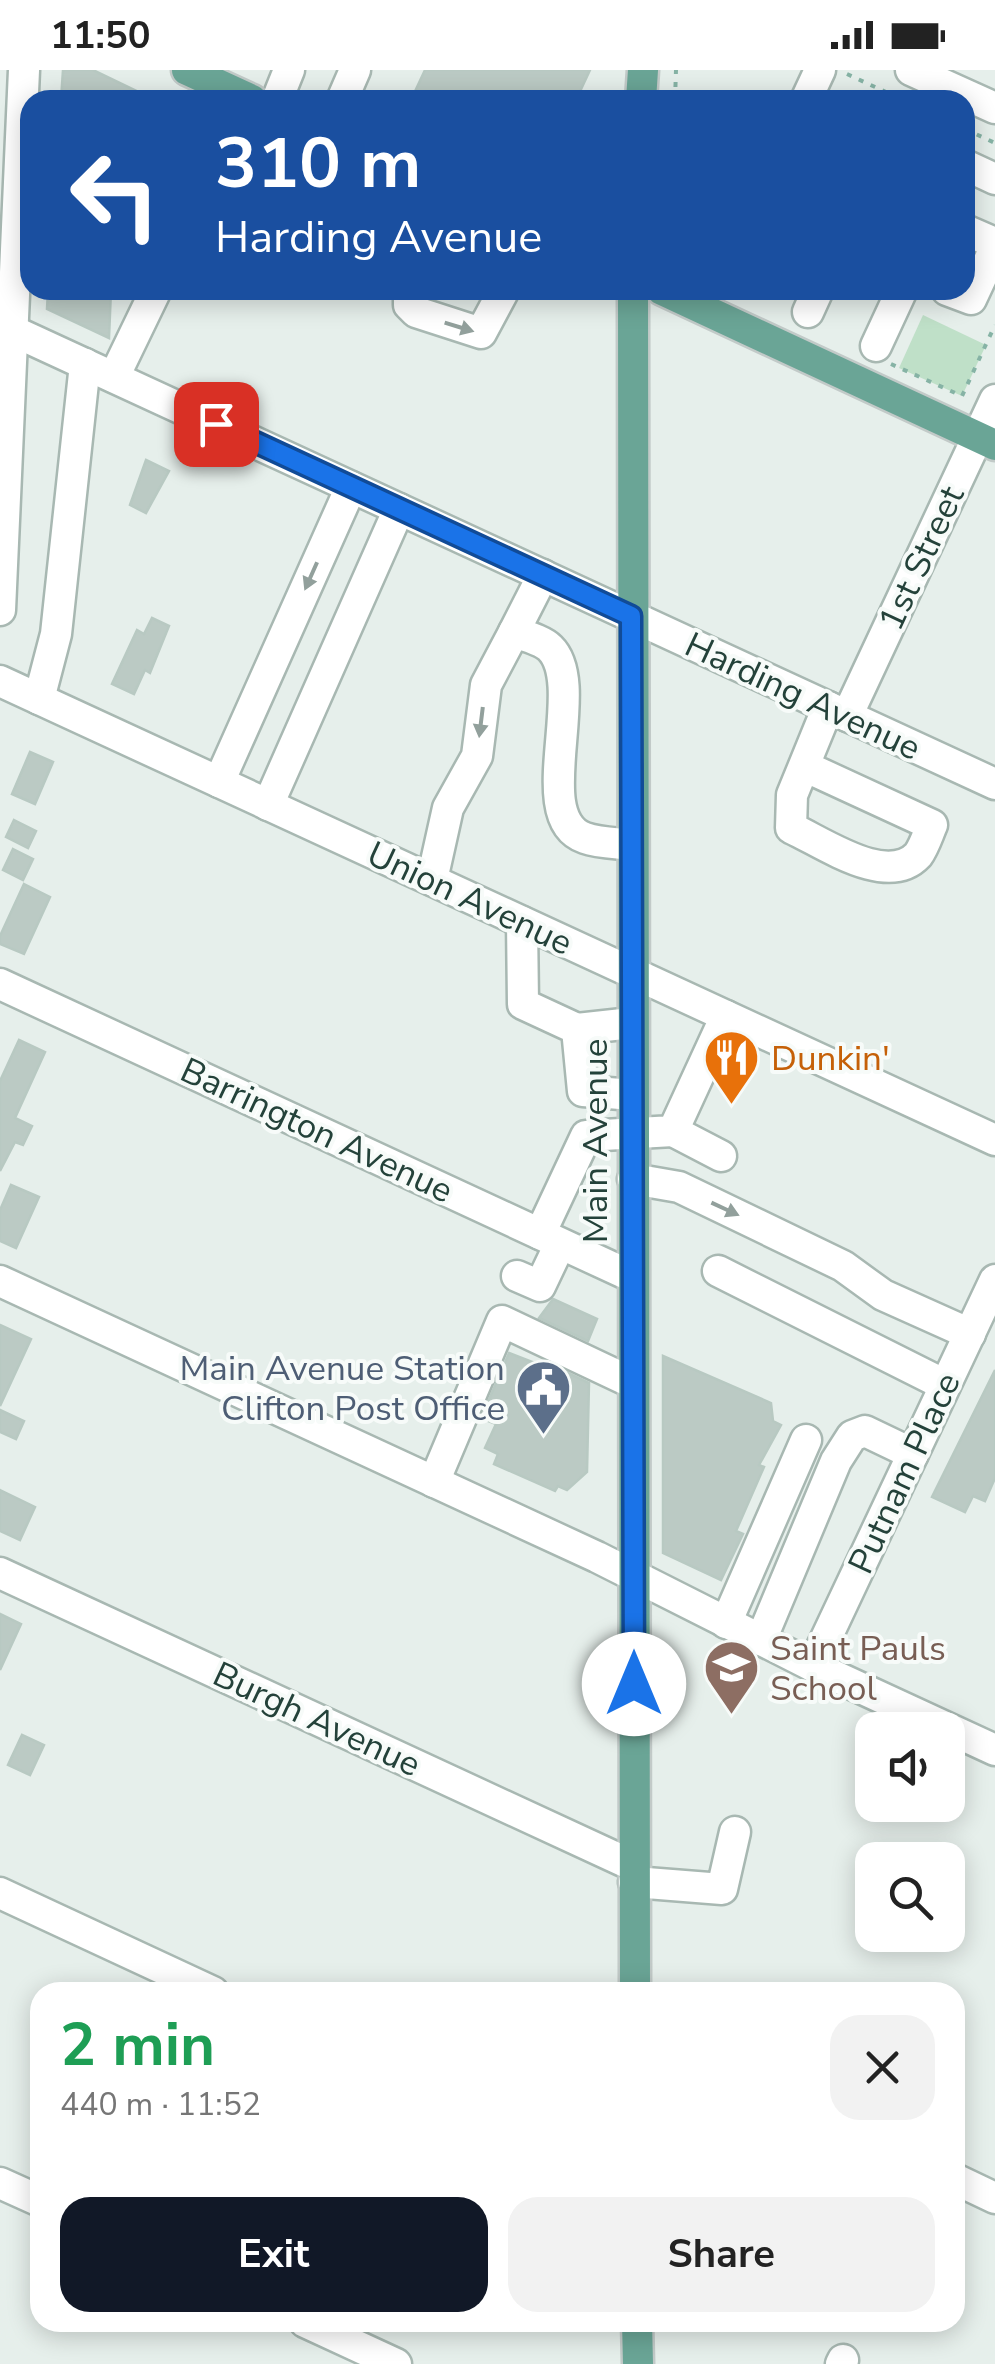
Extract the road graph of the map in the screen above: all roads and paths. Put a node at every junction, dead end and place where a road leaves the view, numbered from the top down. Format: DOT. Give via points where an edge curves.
graph roads {
  1 [pos="187,70"];
  2 [pos="838,70"];
  3 [pos="911,70"];
  4 [pos="230,90"];
  5 [pos="881,90"];
  6 [pos="955,90"];
  7 [pos="20,96"];
  8 [pos="10,162"];
  9 [pos="995,246"];
  10 [pos="975,290"];
  11 [pos="151,300"];
  12 [pos="409,300"];
  13 [pos="498,300"];
  14 [pos="633,300"];
  15 [pos="683,300"];
  16 [pos="898,300"];
  17 [pos="995,325"];
  18 [pos="11,330"];
  19 [pos="878,353"];
  20 [pos="84,364"];
  21 [pos="114,377"];
  22 [pos="995,400"];
  23 [pos="986,441"];
  24 [pos="352,487"];
  25 [pos="399,509"];
  26 [pos="330,535"];
  27 [pos="378,558"];
  28 [pos="543,576"];
  29 [pos="0,610"];
  30 [pos="631,616"];
  31 [pos="514,632"];
  32 [pos="0,681"];
  33 [pos="39,699"];
  34 [pos="838,712"];
  35 [pos="238,739"];
  36 [pos="286,763"];
  37 [pos="804,766"];
  38 [pos="219,782"];
  39 [pos="995,784"];
  40 [pos="268,804"];
  41 [pos="632,845"];
  42 [pos="432,880"];
  43 [pos="522,922"];
  44 [pos="632,972"];
  45 [pos="0,984"];
  46 [pos="726,1016"];
  47 [pos="632,1023"];
  48 [pos="577,1030"];
  49 [pos="632,1095"];
  50 [pos="673,1131"];
  51 [pos="633,1133"];
  52 [pos="995,1140"];
  53 [pos="721,1156"];
  54 [pos="633,1179"];
  55 [pos="550,1239"];
  56 [pos="718,1271"];
  57 [pos="518,1276"];
  58 [pos="633,1277"];
  59 [pos="995,1280"];
  60 [pos="0,1281"];
  61 [pos="970,1334"];
  62 [pos="633,1384"];
  63 [pos="945,1385"];
  64 [pos="806,1440"];
  65 [pos="913,1454"];
  66 [pos="434,1482"];
  67 [pos="0,1573"];
  68 [pos="634,1576"];
  69 [pos="726,1622"];
  70 [pos="761,1640"];
  71 [pos="813,1666"];
  72 [pos="995,1750"];
  73 [pos="735,1832"];
  74 [pos="634,1874"];
  75 [pos="0,1893"];
  76 [pos="191,1982"];
  77 [pos="634,1982"];
  78 [pos="0,2182"];
  79 [pos="965,2184"];
  80 [pos="30,2196"];
  81 [pos="995,2198"];
  82 [pos="327,2332"];
  83 [pos="637,2332"];
  84 [pos="396,2364"];
  85 [pos="638,2364"];
  1 -- 4 [label="main road"];
  2 -- 5 [label="path"];
  3 -- 6 [label="street"];
  7 -- 8 [label="street"];
  8 -- 18 [label="street"];
  9 -- 10 [label="street"];
  11 -- 21 [label="street"];
  12 -- 13 [label="street, one-way" via="416,312 480,333"];
  14 -- 30 [label="main road, Main Avenue"];
  15 -- 23 [label="main road"];
  16 -- 19 [label="street"];
  17 -- 19 [label="path" via="962,396"];
  18 -- 20 [label="street, Harding Avenue"];
  18 -- 29 [label="street"];
  20 -- 21 [label="street, Harding Avenue"];
  20 -- 33 [label="street" via="56,634"];
  21 -- 24 [label="street, Harding Avenue"];
  22 -- 23 [label="street, 1st Street"];
  23 -- 34 [label="street, 1st Street"];
  24 -- 25 [label="street, Harding Avenue"];
  24 -- 26 [label="street"];
  25 -- 27 [label="street"];
  25 -- 28 [label="street, Harding Avenue"];
  26 -- 27 [label="street"];
  26 -- 35 [label="street, one-way"];
  27 -- 36 [label="street"];
  28 -- 30 [label="street, Harding Avenue"];
  28 -- 31 [label="street"];
  30 -- 34 [label="street, Harding Avenue"];
  30 -- 41 [label="main road, Main Avenue"];
  31 -- 41 [label="street" via="549,646 563,668 559,798 567,823 582,838"];
  31 -- 42 [label="street, one-way" via="486,685 477,756 448,808"];
  32 -- 33 [label="street, Union Avenue"];
  33 -- 38 [label="street, Union Avenue"];
  34 -- 37 [label="street, 1st Street"];
  34 -- 39 [label="street, Harding Avenue"];
  35 -- 36 [label="street"];
  35 -- 38 [label="street"];
  36 -- 40 [label="street"];
  38 -- 40 [label="street, Union Avenue"];
  40 -- 42 [label="street, Union Avenue"];
  41 -- 44 [label="main road, Main Avenue"];
  42 -- 43 [label="street, Union Avenue"];
  43 -- 44 [label="street, Union Avenue"];
  43 -- 48 [label="street" via="523,1004"];
  44 -- 46 [label="street, Union Avenue"];
  44 -- 47 [label="main road, Main Avenue"];
  45 -- 55 [label="street, Barrington Avenue"];
  46 -- 50 [label="street"];
  46 -- 52 [label="street, Union Avenue"];
  47 -- 48 [label="street"];
  47 -- 49 [label="main road, Main Avenue"];
  48 -- 49 [label="street" via="582,1091"];
  49 -- 51 [label="main road, Main Avenue"];
  50 -- 51 [label="street"];
  50 -- 53 [label="street"];
  51 -- 54 [label="main road, Main Avenue"];
  51 -- 55 [label="street" via="586,1136"];
  54 -- 58 [label="main road, Main Avenue"];
  54 -- 61 [label="street, one-way" via="679,1187 843,1266 883,1296"];
  55 -- 57 [label="street" via="540,1286"];
  55 -- 58 [label="street, Barrington Avenue"];
  56 -- 63 [label="street"];
  58 -- 62 [label="main road, Main Avenue"];
  59 -- 61 [label="street, Putnam Place"];
  60 -- 66 [label="street"];
  61 -- 63 [label="street, Putnam Place"];
  62 -- 66 [label="street" via="502,1322"];
  62 -- 68 [label="main road, Main Avenue"];
  63 -- 65 [label="street, Putnam Place"];
  64 -- 69 [label="street"];
  65 -- 70 [label="street" via="866,1431 852,1436"];
  65 -- 71 [label="street, Putnam Place"];
  66 -- 68 [label="street"];
  67 -- 74 [label="street, Burgh Avenue"];
  68 -- 69 [label="street"];
  68 -- 74 [label="main road, Main Avenue"];
  69 -- 70 [label="street"];
  70 -- 71 [label="street"];
  71 -- 72 [label="street"];
  73 -- 74 [label="street" via="722,1889"];
  74 -- 77 [label="main road, Main Avenue"];
  75 -- 76 [label="street"];
  78 -- 80 [label="street"];
  79 -- 81 [label="street"];
  82 -- 84 [label="street"];
  83 -- 85 [label="main road"];
}
